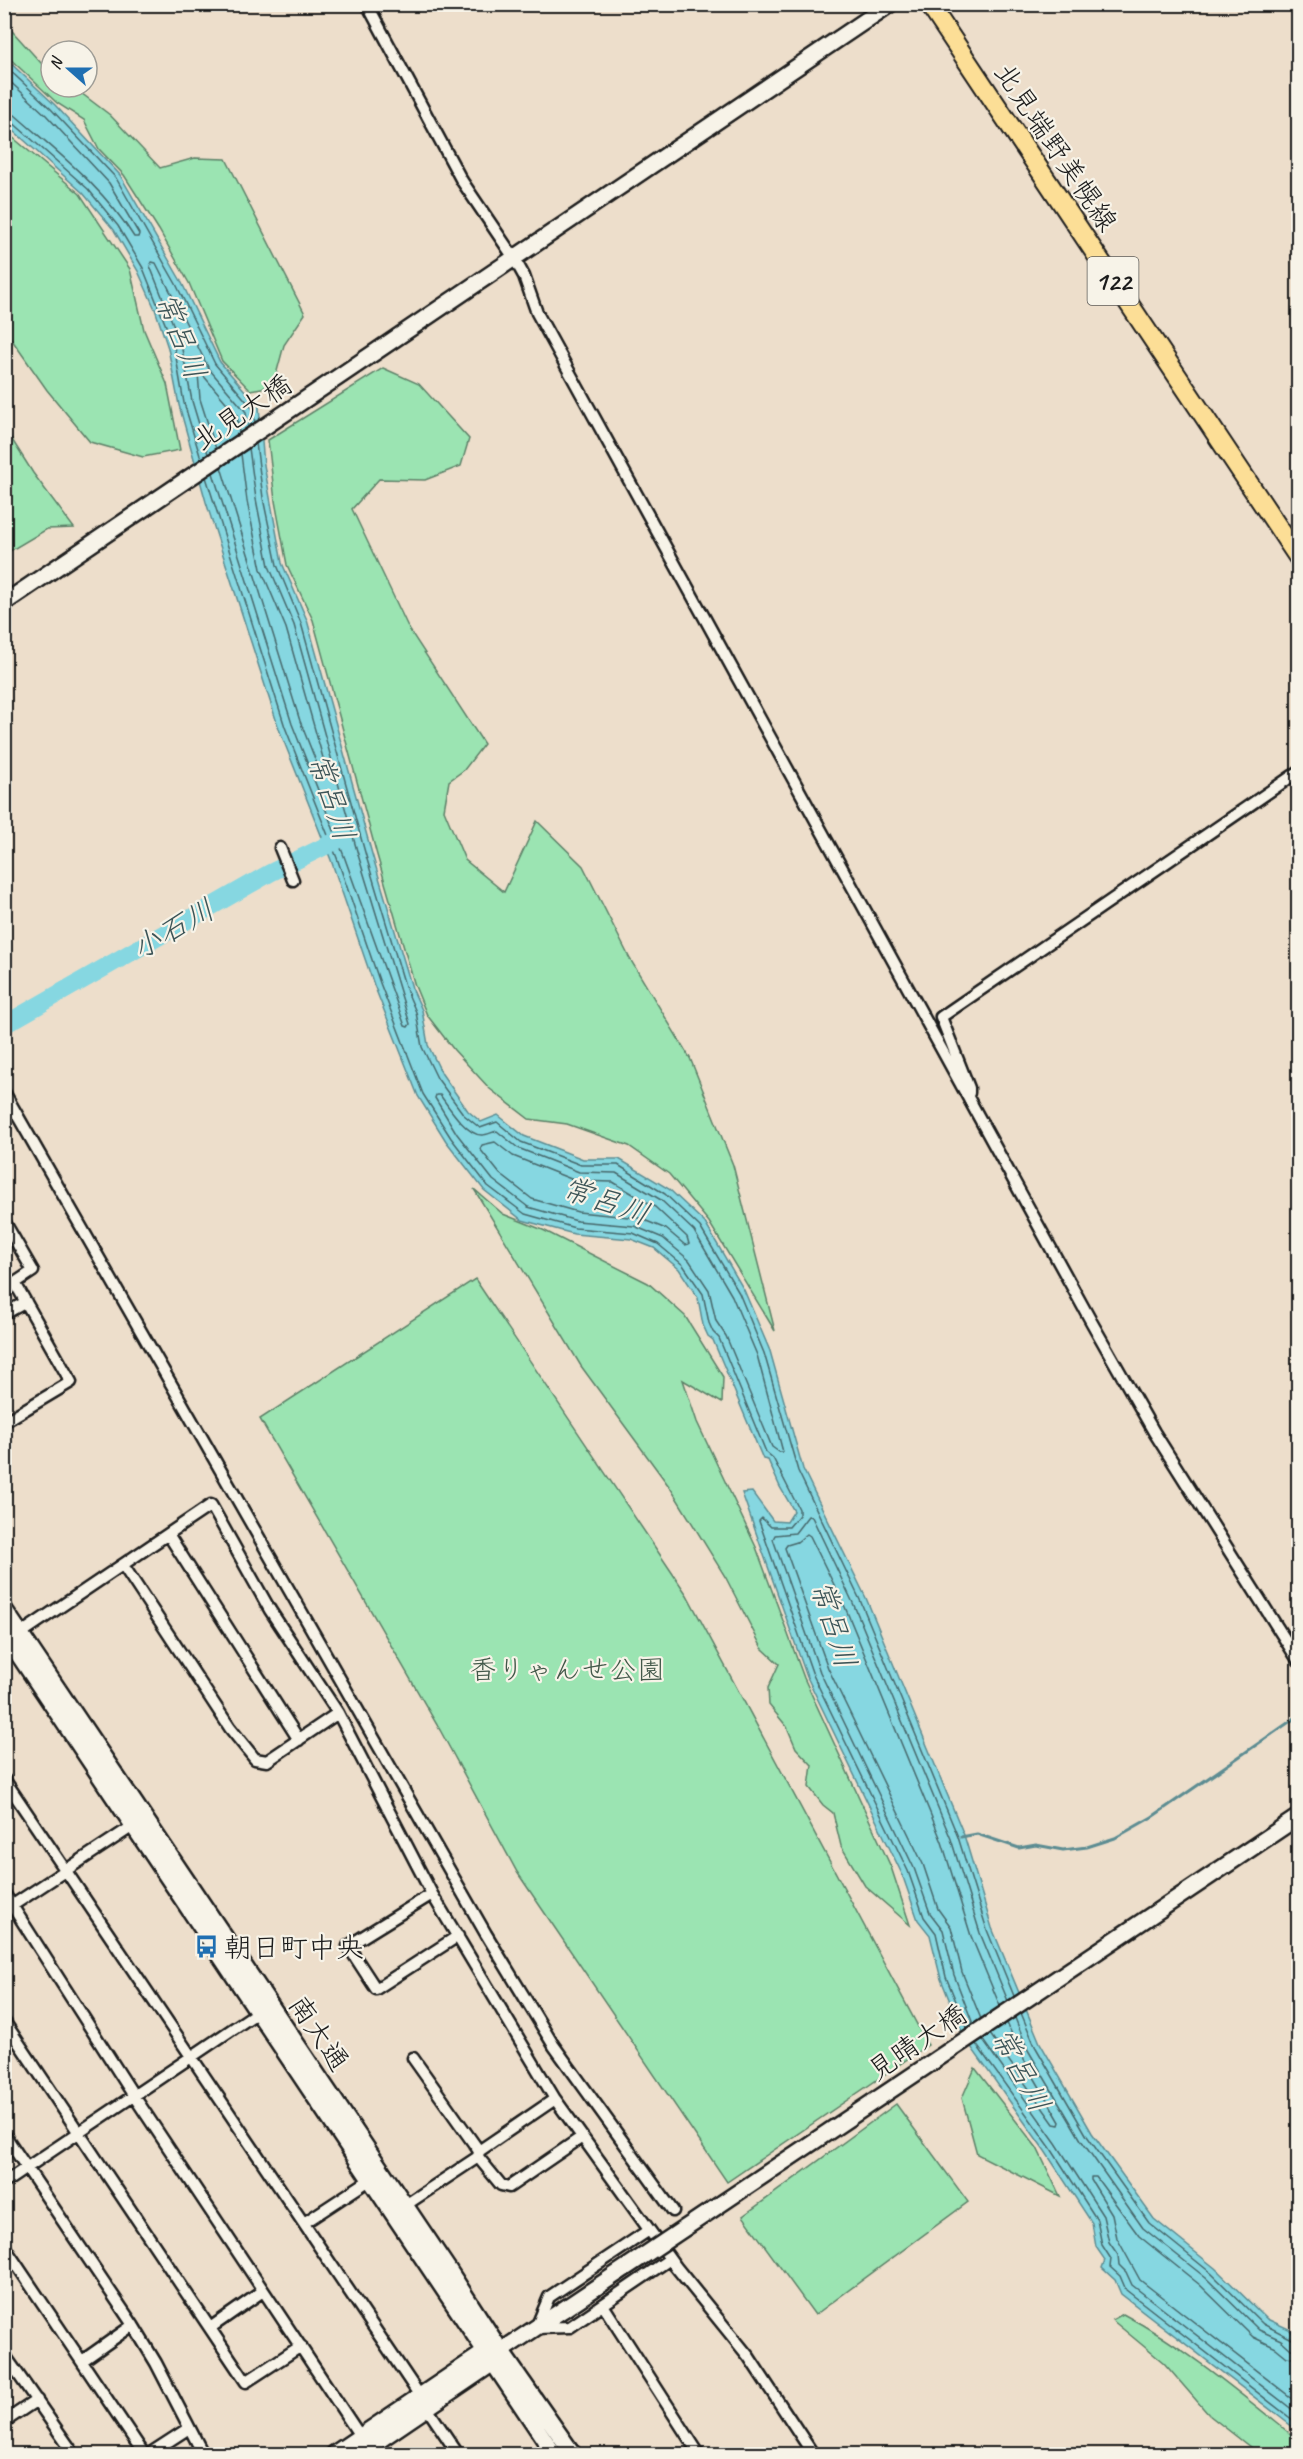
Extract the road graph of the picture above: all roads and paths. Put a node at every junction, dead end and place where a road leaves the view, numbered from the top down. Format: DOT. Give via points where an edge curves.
graph roads {
  1 [pos="367,4"];
  2 [pos="890,4"];
  3 [pos="929,4"];
  4 [pos="511,260"];
  5 [pos="1299,557"];
  6 [pos="4,603"];
  7 [pos="1299,772"];
  8 [pos="280,848"];
  9 [pos="292,880"];
  10 [pos="4,1092"];
  11 [pos="969,1100"];
  12 [pos="4,1221"];
  13 [pos="8,1234"];
  14 [pos="26,1302"];
  15 [pos="4,1314"];
  16 [pos="4,1422"];
  17 [pos="168,1534"];
  18 [pos="123,1565"];
  19 [pos="4,1610"];
  20 [pos="1281,1632"];
  21 [pos="10,1638"];
  22 [pos="1299,1642"];
  23 [pos="1299,1660"];
  24 [pos="338,1713"];
  25 [pos="299,1740"];
  26 [pos="4,1779"];
  27 [pos="1299,1817"];
  28 [pos="139,1822"];
  29 [pos="66,1870"];
  30 [pos="4,1893"];
  31 [pos="432,1894"];
  32 [pos="9,1908"];
  33 [pos="458,1936"];
  34 [pos="258,2012"];
  35 [pos="4,2021"];
  36 [pos="192,2056"];
  37 [pos="412,2058"];
  38 [pos="134,2096"];
  39 [pos="555,2099"];
  40 [pos="79,2132"];
  41 [pos="4,2134"];
  42 [pos="582,2137"];
  43 [pos="478,2154"];
  44 [pos="27,2167"];
  45 [pos="371,2179"];
  46 [pos="4,2183"];
  47 [pos="399,2209"];
  48 [pos="673,2211"];
  49 [pos="304,2223"];
  50 [pos="649,2230"];
  51 [pos="4,2246"];
  52 [pos="670,2259"];
  53 [pos="14,2261"];
  54 [pos="4,2268"];
  55 [pos="263,2291"];
  56 [pos="603,2305"];
  57 [pos="133,2325"];
  58 [pos="210,2328"];
  59 [pos="536,2328"];
  60 [pos="301,2346"];
  61 [pos="4,2354"];
  62 [pos="493,2356"];
  63 [pos="81,2361"];
  64 [pos="37,2400"];
  65 [pos="423,2402"];
  66 [pos="4,2422"];
  67 [pos="189,2428"];
  68 [pos="363,2447"];
  69 [pos="74,2454"];
  70 [pos="144,2454"];
  71 [pos="149,2454"];
  72 [pos="203,2454"];
  73 [pos="334,2454"];
  74 [pos="458,2454"];
  75 [pos="554,2454"];
  76 [pos="573,2454"];
  77 [pos="699,2454"];
  78 [pos="813,2454"];
  1 -- 4 [label="street" via="462,181"];
  2 -- 4 [label="street, 北見大橋"];
  3 -- 5 [label="main road, 北見端野美幌線 / 122"];
  4 -- 6 [label="street, 北見大橋"];
  4 -- 11 [label="street" via="524,276 537,313"];
  7 -- 11 [label="street" via="941,1017 969,1088"];
  8 -- 9 [label="street"];
  10 -- 48 [label="street" via="486,1934 554,2046"];
  11 -- 20 [label="street" via="1154,1432"];
  12 -- 13 [label="street"];
  13 -- 14 [label="street" via="33,1271 15,1282"];
  14 -- 15 [label="street"];
  14 -- 16 [label="street" via="71,1382"];
  17 -- 18 [label="street"];
  17 -- 24 [label="street" via="211,1505 270,1610"];
  17 -- 25 [label="street"];
  18 -- 21 [label="street"];
  18 -- 25 [label="street" via="230,1728 255,1759 267,1761"];
  19 -- 21 [label="street, 南大通"];
  20 -- 22 [label="street"];
  20 -- 23 [label="street"];
  21 -- 28 [label="street, 南大通"];
  24 -- 25 [label="street"];
  24 -- 31 [label="street"];
  26 -- 29 [label="street"];
  27 -- 59 [label="street, 見晴大橋, bridge"];
  28 -- 29 [label="street"];
  28 -- 34 [label="street, 南大通"];
  28 -- 47 [label="street, 南大通"];
  29 -- 32 [label="street"];
  29 -- 36 [label="street"];
  30 -- 32 [label="street"];
  31 -- 33 [label="street"];
  31 -- 33 [label="street" via="348,1946 376,1989"];
  32 -- 38 [label="street"];
  33 -- 39 [label="street"];
  34 -- 36 [label="street"];
  34 -- 45 [label="street, 南大通"];
  35 -- 40 [label="street"];
  36 -- 38 [label="street"];
  36 -- 49 [label="street"];
  37 -- 43 [label="street"];
  38 -- 40 [label="street"];
  38 -- 55 [label="street"];
  39 -- 42 [label="street"];
  39 -- 43 [label="street"];
  40 -- 44 [label="street"];
  40 -- 58 [label="street"];
  41 -- 44 [label="street"];
  42 -- 43 [label="street" via="509,2187 501,2185"];
  42 -- 50 [label="street"];
  43 -- 47 [label="street"];
  44 -- 46 [label="street"];
  44 -- 57 [label="street"];
  45 -- 47 [label="street, 南大通"];
  45 -- 49 [label="street"];
  47 -- 62 [label="street, 南大通"];
  49 -- 65 [label="street"];
  50 -- 52 [label="street"];
  50 -- 59 [label="street" via="549,2297"];
  51 -- 53 [label="street"];
  52 -- 56 [label="street"];
  52 -- 78 [label="street" via="748,2357"];
  53 -- 54 [label="street"];
  53 -- 63 [label="street"];
  55 -- 58 [label="street"];
  55 -- 60 [label="street"];
  56 -- 59 [label="street" via="570,2327"];
  56 -- 77 [label="street"];
  57 -- 63 [label="street"];
  57 -- 67 [label="street"];
  58 -- 60 [label="street" via="246,2382"];
  59 -- 62 [label="street, 見晴大橋"];
  60 -- 68 [label="street"];
  61 -- 64 [label="street"];
  62 -- 65 [label="street, 見晴大橋"];
  62 -- 75 [label="street, 南大通"];
  62 -- 76 [label="street, 南大通"];
  63 -- 70 [label="street"];
  64 -- 66 [label="street"];
  64 -- 69 [label="street"];
  65 -- 68 [label="street, 見晴大橋"];
  65 -- 74 [label="street"];
  67 -- 71 [label="street"];
  67 -- 72 [label="street"];
  68 -- 73 [label="street, 見晴大橋"];
}
